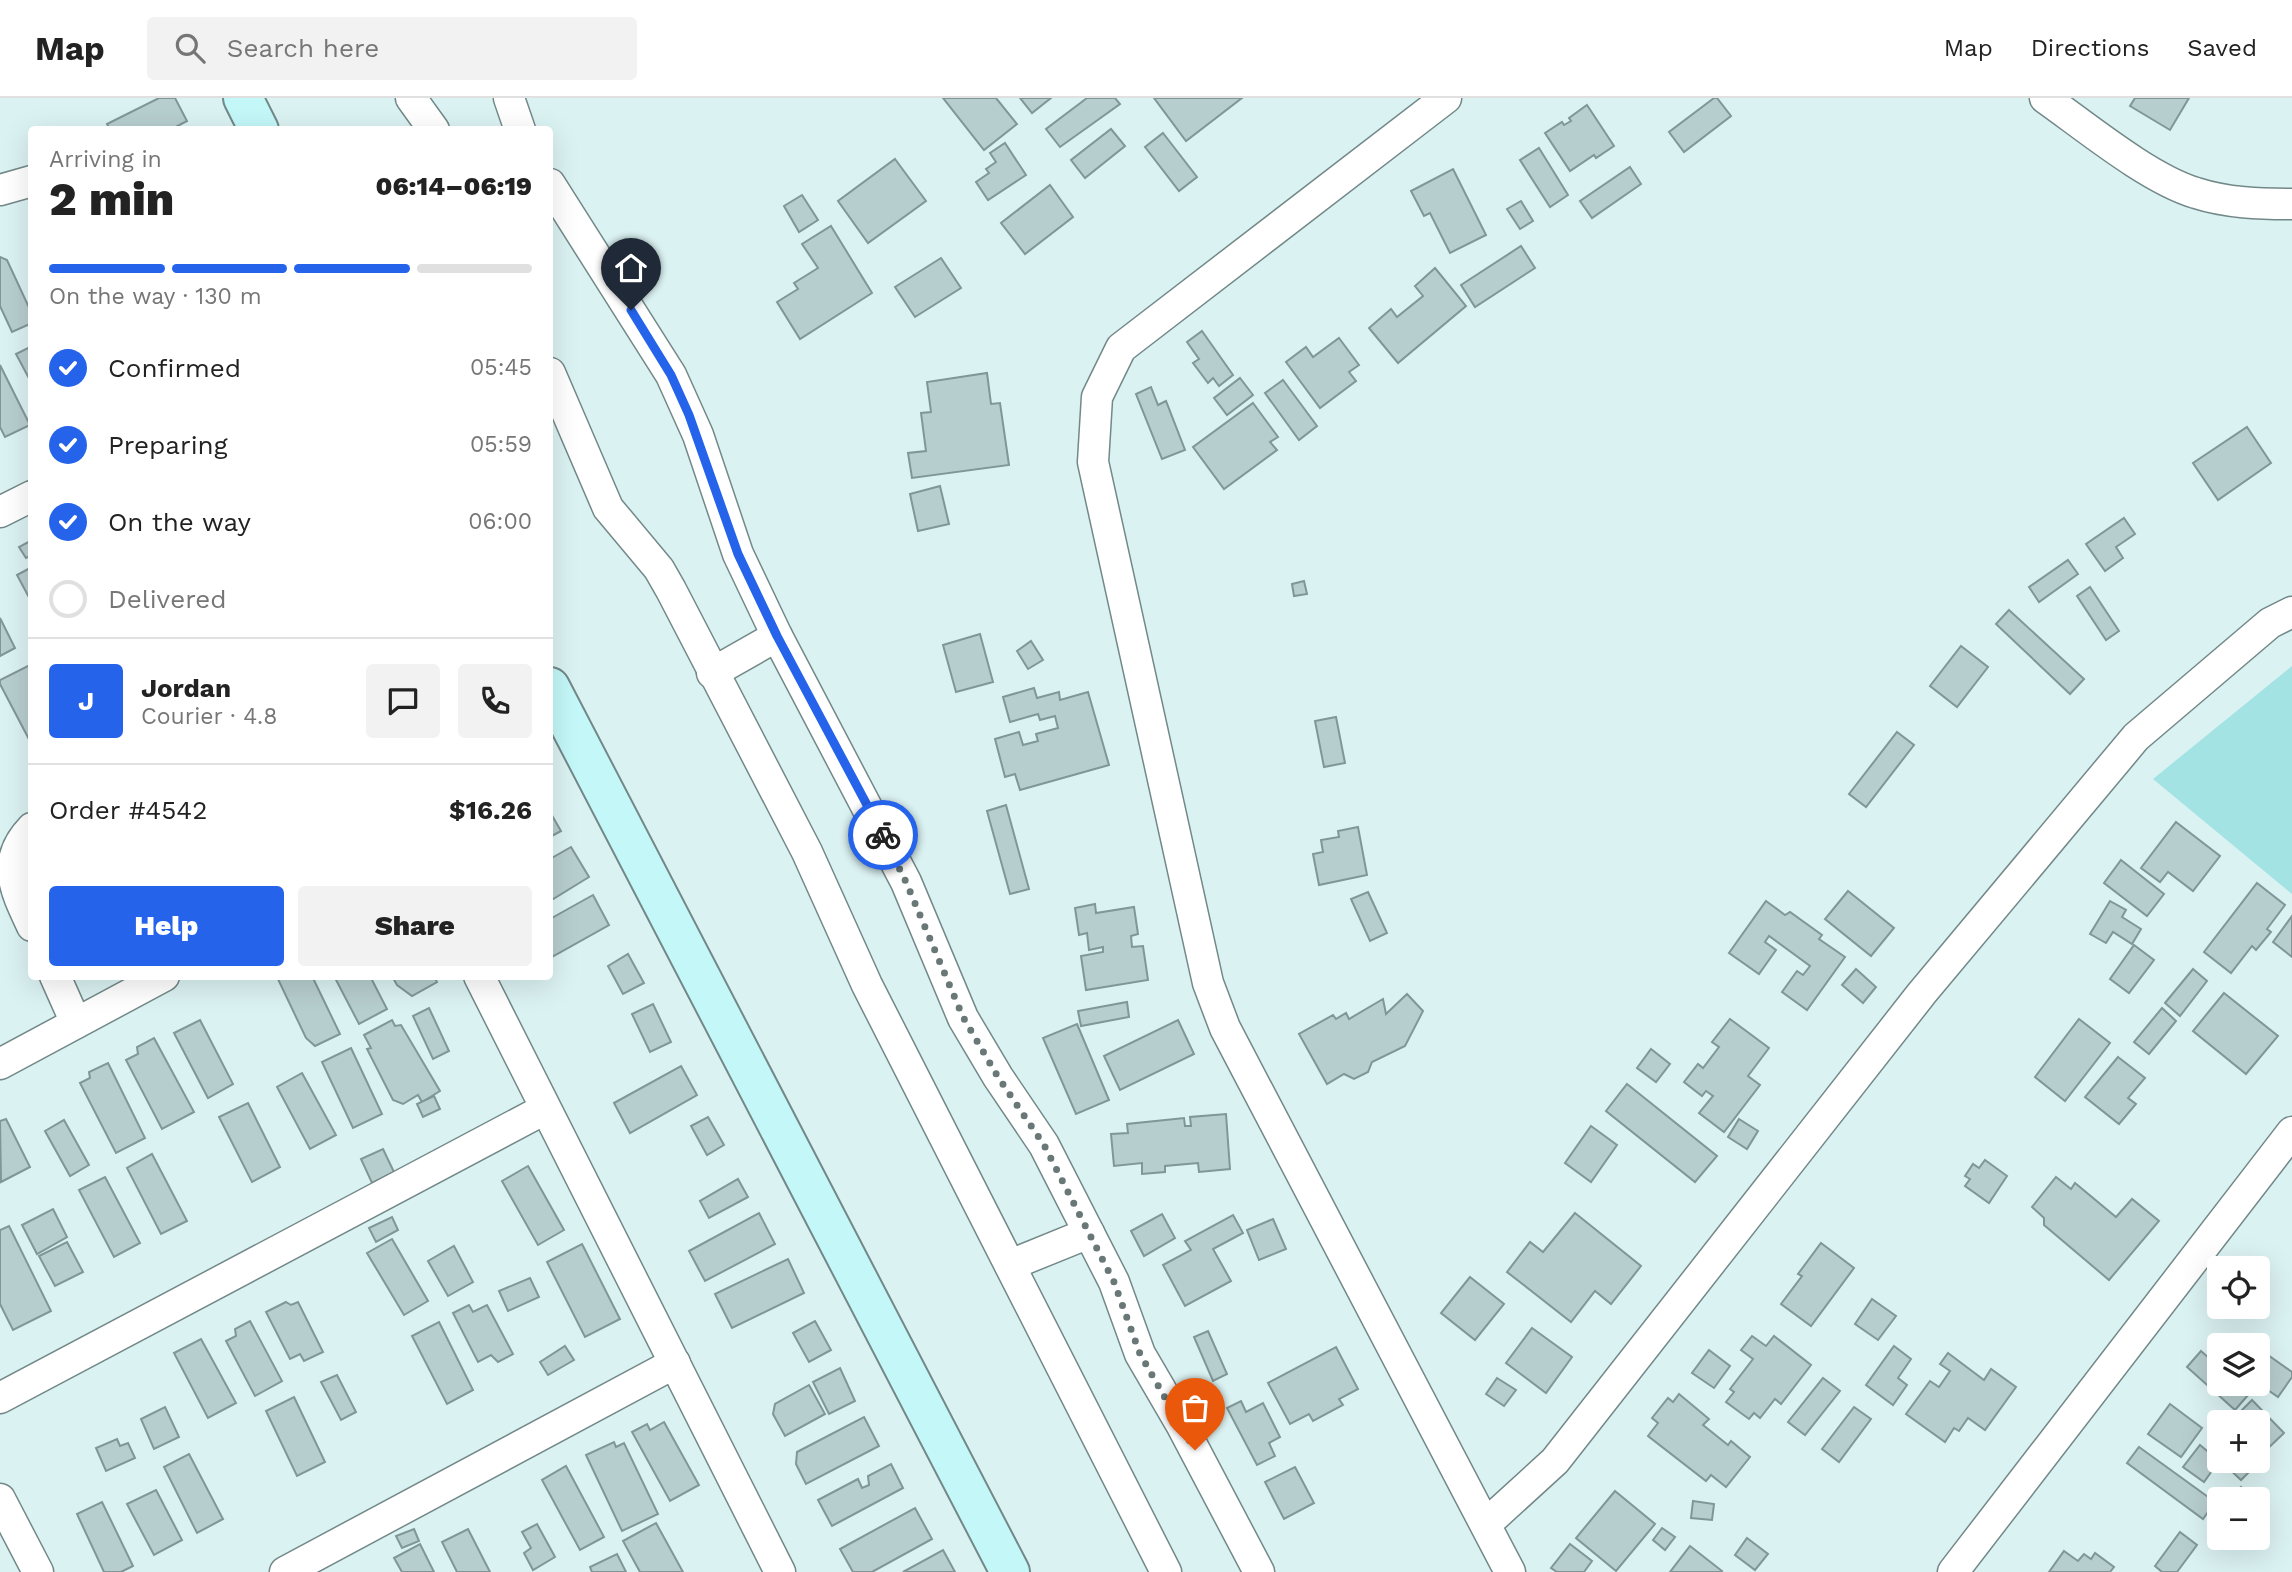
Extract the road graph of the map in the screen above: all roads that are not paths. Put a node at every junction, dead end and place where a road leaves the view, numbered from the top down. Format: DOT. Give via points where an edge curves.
graph roads {
  1 [pos="243,98"];
  2 [pos="411,98"];
  3 [pos="509,98"];
  4 [pos="1446,98"];
  5 [pos="2046,98"];
  6 [pos="257,126"];
  7 [pos="432,126"];
  8 [pos="519,126"];
  9 [pos="28,182"];
  10 [pos="553,189"];
  11 [pos="0,190"];
  12 [pos="2292,204"];
  13 [pos="553,380"];
  14 [pos="28,498"];
  15 [pos="0,512"];
  16 [pos="2292,612"];
  17 [pos="777,636"];
  18 [pos="712,673"];
  19 [pos="553,693"];
  20 [pos="28,833"];
  21 [pos="28,917"];
  22 [pos="57,980"];
  23 [pos="157,980"];
  24 [pos="480,980"];
  25 [pos="76,1023"];
  26 [pos="0,1064"];
  27 [pos="545,1109"];
  28 [pos="2292,1132"];
  29 [pos="1089,1233"];
  30 [pos="1010,1265"];
  31 [pos="675,1363"];
  32 [pos="0,1398"];
  33 [pos="0,1499"];
  34 [pos="1486,1524"];
  35 [pos="38,1572"];
  36 [pos="285,1572"];
  37 [pos="780,1572"];
  38 [pos="1010,1572"];
  39 [pos="1166,1572"];
  40 [pos="1259,1572"];
  41 [pos="1510,1572"];
  42 [pos="1953,1572"];
  1 -- 6 [label="main road"];
  2 -- 7 [label="street"];
  3 -- 8 [label="street"];
  4 -- 34 [label="street" via="1121,348 1097,397 1093,462 1208,983 1225,1028"];
  5 -- 12 [label="street" via="2145,168 2194,193 2247,203"];
  9 -- 11 [label="street"];
  10 -- 17 [label="street" via="671,375 698,435 738,554"];
  13 -- 18 [label="street" via="608,508 659,569"];
  14 -- 15 [label="street"];
  16 -- 34 [label="street" via="2270,623 2136,737 1922,993 1555,1461"];
  17 -- 18 [label="street"];
  17 -- 29 [label="street" via="906,882 963,1017 1044,1145"];
  18 -- 30 [label="street" via="807,852 867,985"];
  19 -- 38 [label="main road"];
  20 -- 21 [label="street" via="15,850 12,866 13,884"];
  22 -- 25 [label="street"];
  23 -- 25 [label="street"];
  24 -- 27 [label="street"];
  25 -- 26 [label="street"];
  27 -- 31 [label="street"];
  27 -- 32 [label="street"];
  28 -- 42 [label="street"];
  29 -- 30 [label="street"];
  29 -- 40 [label="street" via="1114,1282 1140,1354"];
  30 -- 39 [label="street"];
  31 -- 36 [label="street"];
  31 -- 37 [label="street"];
  33 -- 35 [label="street"];
  34 -- 41 [label="street"];
}
